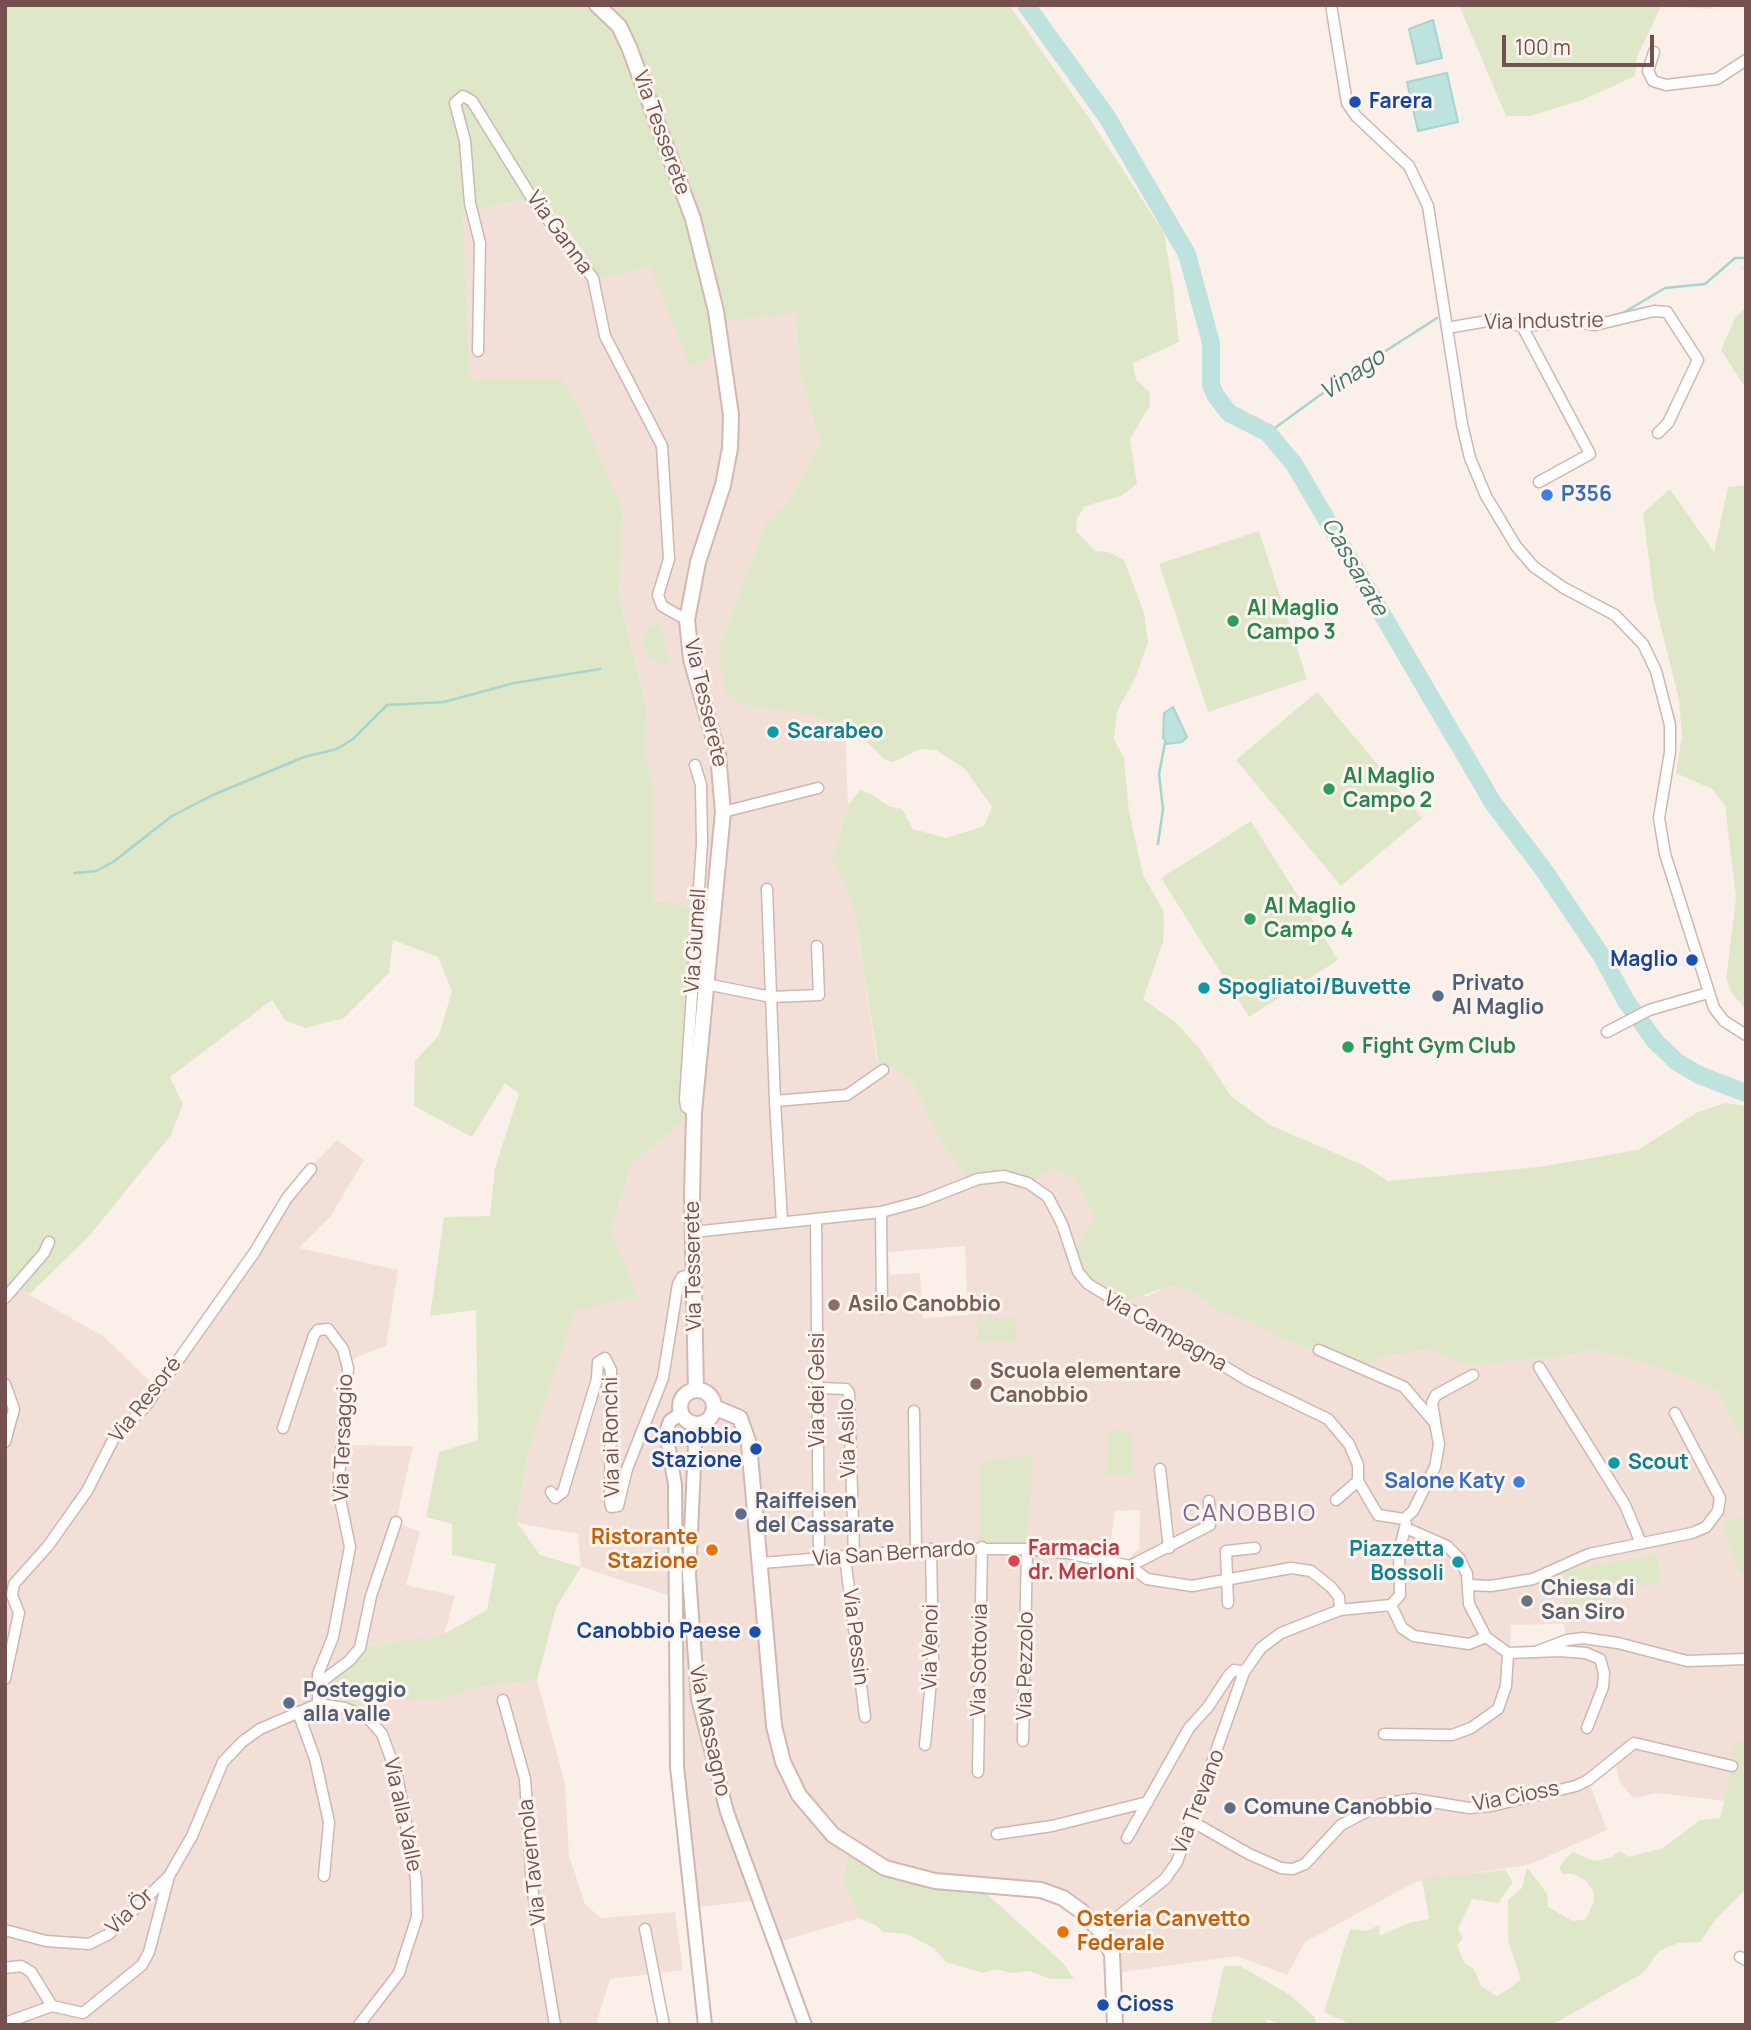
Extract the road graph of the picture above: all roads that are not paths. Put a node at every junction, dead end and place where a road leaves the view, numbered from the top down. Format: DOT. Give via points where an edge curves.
graph roads {
  1 [pos="597,5"];
  2 [pos="1331,5"];
  3 [pos="1654,52"];
  4 [pos="1746,60"];
  5 [pos="1447,323"];
  6 [pos="1522,326"];
  7 [pos="478,351"];
  8 [pos="1658,432"];
  9 [pos="1539,482"];
  10 [pos="688,620"];
  11 [pos="695,765"];
  12 [pos="818,788"];
  13 [pos="723,812"];
  14 [pos="767,889"];
  15 [pos="817,946"];
  16 [pos="706,984"];
  17 [pos="1708,993"];
  18 [pos="771,997"];
  19 [pos="1606,1032"];
  20 [pos="1746,1035"];
  21 [pos="883,1070"];
  22 [pos="775,1101"];
  23 [pos="694,1112"];
  24 [pos="311,1169"];
  25 [pos="881,1212"];
  26 [pos="816,1219"];
  27 [pos="782,1222"];
  28 [pos="693,1232"];
  29 [pos="49,1242"];
  30 [pos="694,1274"];
  31 [pos="5,1298"];
  32 [pos="882,1308"];
  33 [pos="1319,1350"];
  34 [pos="1539,1367"];
  35 [pos="1473,1375"];
  36 [pos="5,1384"];
  37 [pos="819,1388"];
  38 [pos="696,1390"];
  39 [pos="714,1407"];
  40 [pos="914,1411"];
  41 [pos="682,1413"];
  42 [pos="1675,1413"];
  43 [pos="696,1423"];
  44 [pos="1436,1423"];
  45 [pos="283,1429"];
  46 [pos="5,1442"];
  47 [pos="1160,1469"];
  48 [pos="1357,1481"];
  49 [pos="551,1492"];
  50 [pos="1336,1500"];
  51 [pos="1209,1501"];
  52 [pos="396,1522"];
  53 [pos="1405,1523"];
  54 [pos="1640,1541"];
  55 [pos="982,1547"];
  56 [pos="1169,1548"];
  57 [pos="1255,1548"];
  58 [pos="931,1549"];
  59 [pos="1027,1549"];
  60 [pos="916,1550"];
  61 [pos="849,1556"];
  62 [pos="819,1560"];
  63 [pos="762,1563"];
  64 [pos="1130,1566"];
  65 [pos="1227,1580"];
  66 [pos="1469,1585"];
  67 [pos="1228,1603"];
  68 [pos="1391,1605"];
  69 [pos="1343,1609"];
  70 [pos="1486,1637"];
  71 [pos="1538,1651"];
  72 [pos="1508,1653"];
  73 [pos="1746,1659"];
  74 [pos="1244,1672"];
  75 [pos="5,1679"];
  76 [pos="317,1685"];
  77 [pos="503,1700"];
  78 [pos="318,1704"];
  79 [pos="298,1712"];
  80 [pos="865,1717"];
  81 [pos="1587,1728"];
  82 [pos="1384,1734"];
  83 [pos="1023,1741"];
  84 [pos="925,1745"];
  85 [pos="1732,1766"];
  86 [pos="978,1772"];
  87 [pos="1148,1802"];
  88 [pos="1193,1822"];
  89 [pos="996,1834"];
  90 [pos="1127,1838"];
  91 [pos="169,1876"];
  92 [pos="324,1876"];
  93 [pos="645,1929"];
  94 [pos="5,1930"];
  95 [pos="1100,1931"];
  96 [pos="5,1968"];
  97 [pos="52,2006"];
  98 [pos="5,2023"];
  99 [pos="359,2025"];
  100 [pos="555,2025"];
  101 [pos="664,2025"];
  102 [pos="705,2025"];
  103 [pos="805,2025"];
  104 [pos="1115,2025"];
  1 -- 10 [label="main road, Via Tesserete" via="618,26 629,47 692,219 716,311 727,382 730,448 698,562"];
  2 -- 5 [label="street" via="1347,103 1409,166 1421,186"];
  3 -- 4 [label="street" via="1647,71 1653,80 1666,85 1717,79"];
  5 -- 6 [label="street, Via Industrie" via="1493,320"];
  5 -- 17 [label="street" via="1465,441 1486,496 1509,536 1544,575 1608,609 1629,627 1656,671 1670,737 1659,828"];
  6 -- 8 [label="street, Via Industrie" via="1595,325 1667,312 1698,360 1668,423"];
  6 -- 9 [label="street" via="1590,454"];
  7 -- 10 [label="street, Via Ganna" via="480,248 455,103 463,96 472,101 536,203 592,275 605,336 662,446 668,559 658,595 662,606"];
  10 -- 13 [label="main road, Via Tesserete" via="691,659 719,762"];
  11 -- 23 [label="street, Via Giumell" via="701,785 702,843 685,1099 686,1107"];
  12 -- 13 [label="street"];
  13 -- 16 [label="main road, Via Tesserete"];
  14 -- 18 [label="street"];
  15 -- 18 [label="street" via="819,995"];
  16 -- 18 [label="street"];
  16 -- 23 [label="main road, Via Tesserete"];
  17 -- 19 [label="street" via="1649,1010"];
  17 -- 20 [label="street" via="1724,1021"];
  18 -- 22 [label="street"];
  21 -- 22 [label="street" via="846,1095"];
  22 -- 27 [label="street"];
  23 -- 28 [label="main road, Via Tesserete"];
  24 -- 75 [label="street, Via Resoré" via="145,1407 114,1438 96,1477 42,1555 14,1584 12,1595 19,1613"];
  25 -- 26 [label="street, Via Campagna"];
  25 -- 32 [label="street"];
  25 -- 48 [label="street, Via Campagna" via="978,1179 1004,1175 1028,1182 1048,1197 1078,1272 1088,1284 1247,1380 1328,1419 1349,1444 1358,1465"];
  26 -- 27 [label="street, Via Campagna"];
  26 -- 37 [label="street, Via dei Gelsi"];
  27 -- 28 [label="street, Via Campagna"];
  28 -- 30 [label="main road, Via Tesserete"];
  29 -- 31 [label="street"];
  30 -- 38 [label="main road, Via Tesserete"];
  30 -- 49 [label="street, Via ai Ronchi" via="682,1277 678,1284 663,1378 627,1469 618,1506 611,1507 610,1501 611,1370 606,1358 598,1362 563,1492 555,1498"];
  33 -- 44 [label="street" via="1404,1387"];
  34 -- 54 [label="street" via="1618,1494"];
  35 -- 44 [label="street" via="1436,1395 1432,1403"];
  36 -- 46 [label="street" via="14,1409"];
  37 -- 61 [label="street, Via Asilo" via="849,1391"];
  37 -- 62 [label="street, Via dei Gelsi"];
  38 -- 39 [label="main road" via="707,1393"];
  38 -- 41 [label="main road" via="683,1398"];
  39 -- 43 [label="main road" via="707,1420"];
  39 -- 63 [label="main road" via="737,1415 745,1426"];
  40 -- 60 [label="street"];
  41 -- 43 [label="main road"];
  41 -- 102 [label="street" via="670,1421 666,1432 675,1485 677,1768"];
  42 -- 54 [label="street" via="1720,1507 1706,1527 1692,1533"];
  43 -- 103 [label="street, Via Massagno" via="690,1575 698,1699 727,1812"];
  44 -- 53 [label="street" via="1435,1466"];
  45 -- 76 [label="street, Via Tersaggio" via="314,1335 328,1329 343,1349 348,1368 338,1489 350,1546 332,1637"];
  47 -- 56 [label="street"];
  48 -- 50 [label="street"];
  48 -- 53 [label="street, Via Campagna" via="1378,1515"];
  51 -- 56 [label="street" via="1210,1525"];
  52 -- 76 [label="street" via="371,1596 360,1648"];
  53 -- 66 [label="street, Via Campagna" via="1450,1549"];
  53 -- 68 [label="street" via="1399,1551 1400,1595"];
  54 -- 66 [label="street" via="1581,1556 1533,1579"];
  55 -- 58 [label="street, Via San Bernardo"];
  55 -- 59 [label="street, Via San Bernardo"];
  55 -- 86 [label="street, Via Sottovia"];
  56 -- 64 [label="street"];
  57 -- 65 [label="street" via="1227,1549"];
  58 -- 60 [label="street, Via San Bernardo"];
  58 -- 84 [label="street, Via Venoi" via="933,1660"];
  59 -- 64 [label="street, Via San Bernardo"];
  59 -- 83 [label="street, Via Pezzolo"];
  60 -- 61 [label="street, Via San Bernardo"];
  61 -- 62 [label="street, Via San Bernardo"];
  61 -- 80 [label="street, Via Pessin"];
  62 -- 63 [label="street, Via San Bernardo"];
  63 -- 95 [label="main road" via="776,1740 792,1783 820,1823 850,1849 885,1868 935,1881 1041,1890 1073,1905"];
  64 -- 65 [label="street, Via San Bernardo" via="1147,1579 1168,1585"];
  65 -- 67 [label="street"];
  65 -- 69 [label="street, Via San Bernardo" via="1311,1570 1337,1593"];
  66 -- 70 [label="street" via="1469,1604"];
  68 -- 69 [label="street, Via Trevano"];
  68 -- 70 [label="street" via="1402,1628 1414,1636 1469,1644"];
  69 -- 74 [label="street, Via Trevano" via="1271,1639"];
  70 -- 72 [label="street"];
  71 -- 72 [label="street"];
  71 -- 73 [label="street" via="1583,1638 1687,1661"];
  71 -- 81 [label="street" via="1586,1653 1600,1659 1603,1687"];
  72 -- 82 [label="street" via="1504,1696 1491,1716 1452,1735"];
  74 -- 87 [label="street, Via Trevano" via="1234,1670 1229,1675 1189,1728"];
  74 -- 88 [label="street, Via Trevano"];
  76 -- 78 [label="street, Via Tersaggio"];
  77 -- 100 [label="street, Via Tavernola" via="525,1779 532,1887"];
  78 -- 79 [label="street"];
  78 -- 99 [label="street, Via alla Valle" via="368,1718 382,1734 397,1775 416,1879 416,1917 399,1973"];
  79 -- 91 [label="street" via="260,1728 228,1755"];
  79 -- 92 [label="street" via="329,1822"];
  85 -- 88 [label="street, Via Cioss" via="1634,1743 1576,1786 1484,1808 1407,1799 1371,1808 1341,1825 1310,1859 1293,1869 1249,1854"];
  87 -- 89 [label="street" via="1052,1826"];
  87 -- 90 [label="street, Via Trevano"];
  88 -- 95 [label="street, Via Trevano" via="1170,1873"];
  91 -- 94 [label="street, Via Ör" via="115,1929 89,1944 46,1941"];
  91 -- 97 [label="street" via="145,1961 83,2013"];
  93 -- 101 [label="street"];
  95 -- 104 [label="main road" via="1113,1960"];
  96 -- 97 [label="street" via="21,1966 31,1972"];
  97 -- 98 [label="street"];
}
